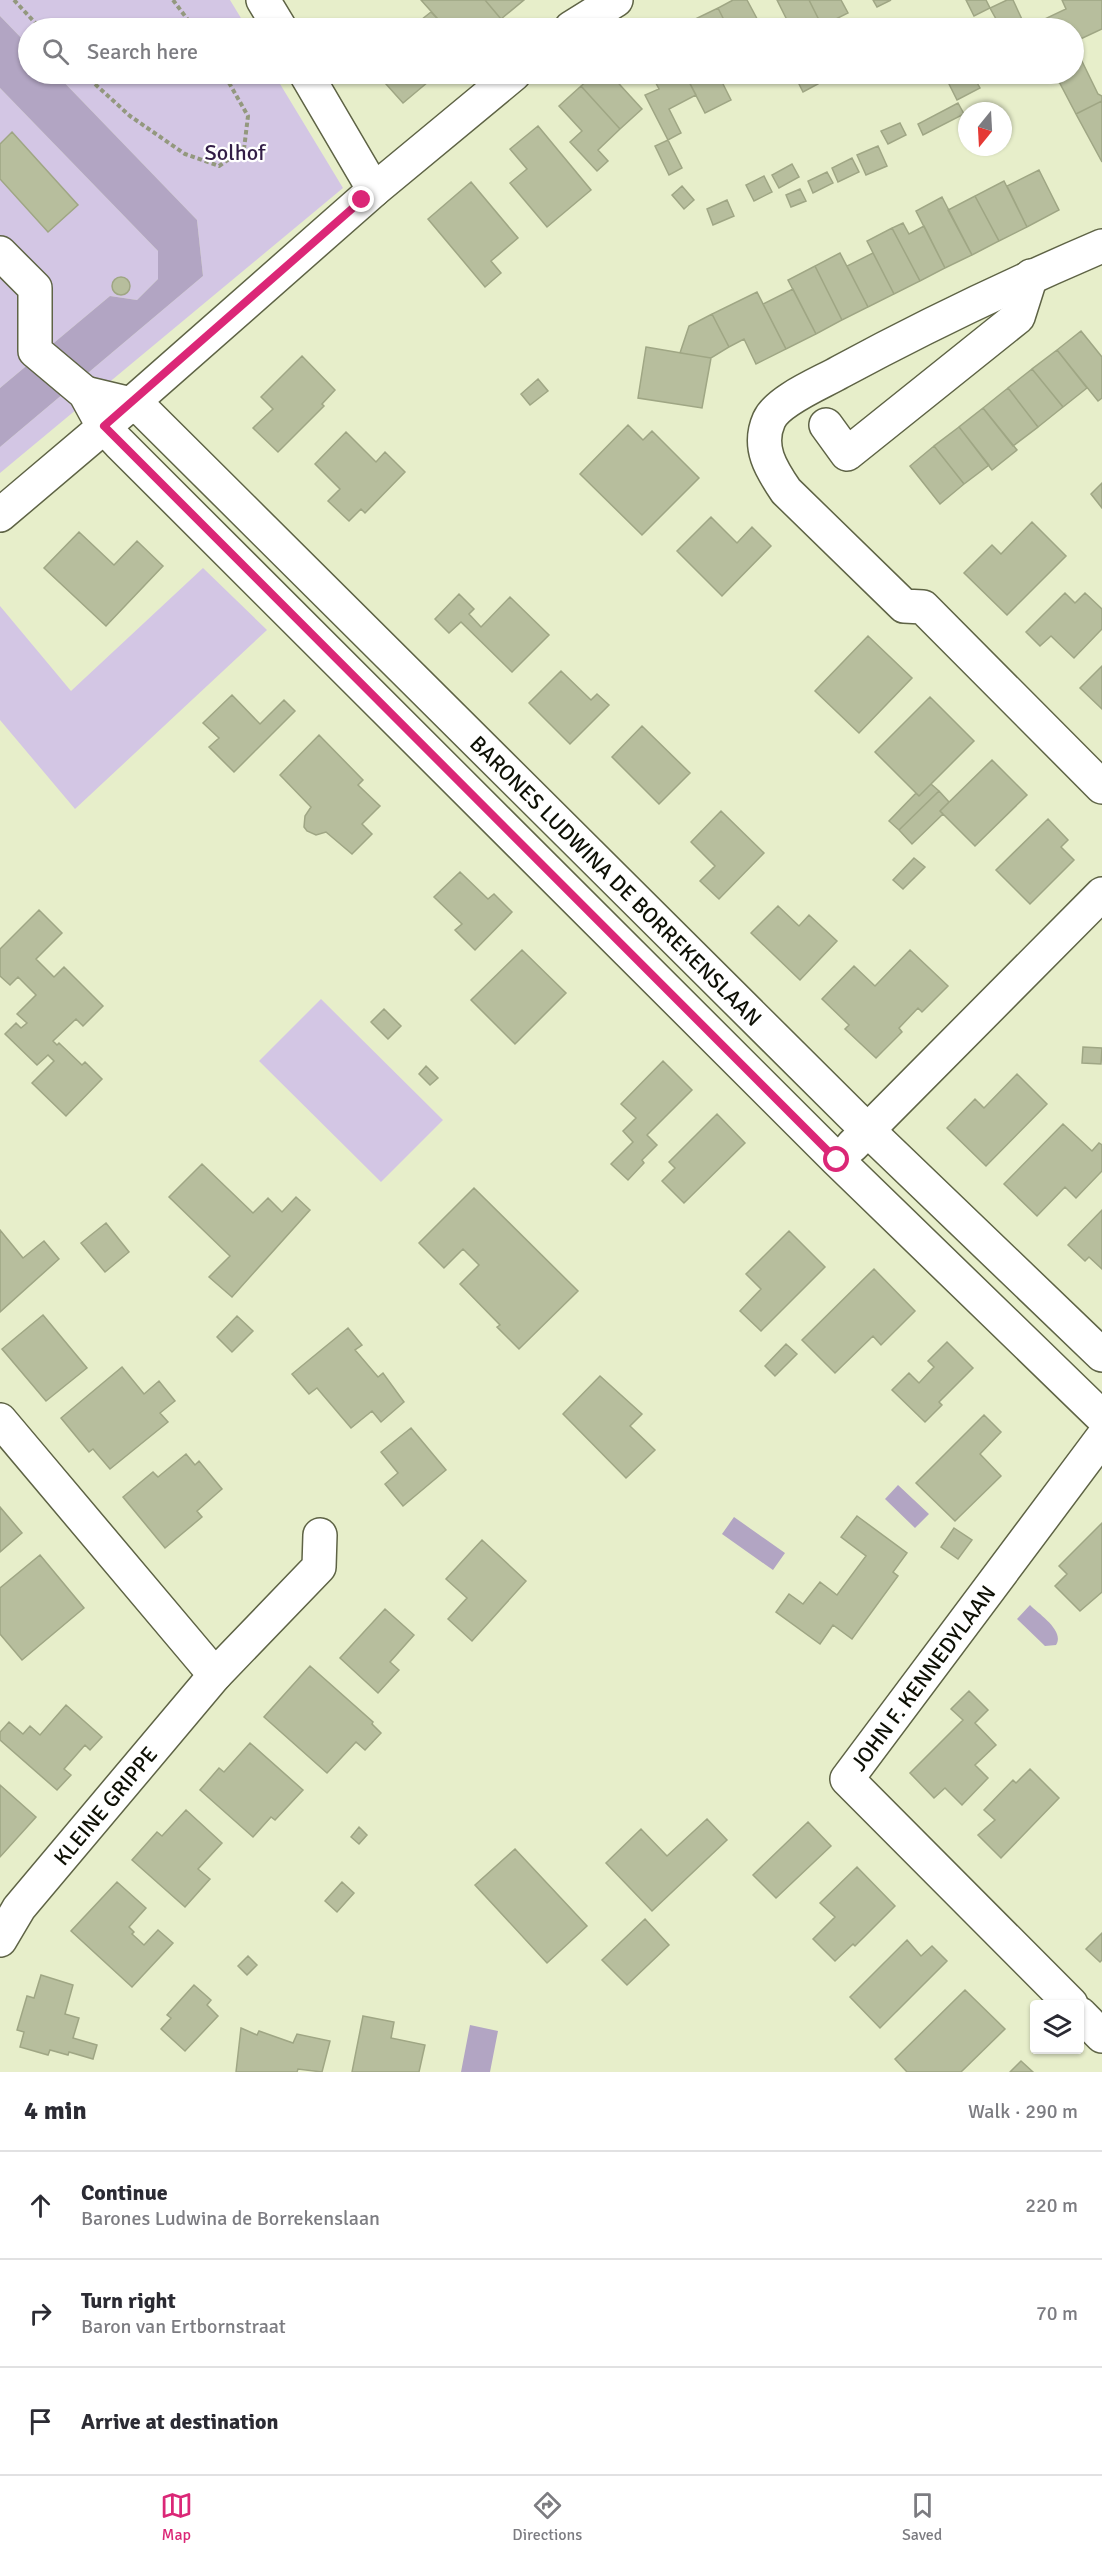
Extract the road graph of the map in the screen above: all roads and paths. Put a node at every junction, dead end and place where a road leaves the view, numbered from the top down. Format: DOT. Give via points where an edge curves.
graph roads {
  1 [pos="14,0"];
  2 [pos="173,0"];
  3 [pos="264,0"];
  4 [pos="616,0"];
  5 [pos="31,18"];
  6 [pos="186,18"];
  7 [pos="274,18"];
  8 [pos="587,18"];
  9 [pos="95,84"];
  10 [pos="230,84"];
  11 [pos="312,84"];
  12 [pos="501,84"];
  13 [pos="374,190"];
  14 [pos="1102,246"];
  15 [pos="0,254"];
  16 [pos="1031,276"];
  17 [pos="81,389"];
  18 [pos="131,404"];
  19 [pos="826,425"];
  20 [pos="104,426"];
  21 [pos="0,515"];
  22 [pos="1102,787"];
  23 [pos="1102,894"];
  24 [pos="868,1130"];
  25 [pos="837,1160"];
  26 [pos="1102,1355"];
  27 [pos="1102,1417"];
  28 [pos="0,1420"];
  29 [pos="1102,1438"];
  30 [pos="320,1535"];
  31 [pos="215,1675"];
  32 [pos="0,1940"];
  33 [pos="1067,2000"];
  34 [pos="1084,2018"];
  35 [pos="1102,2036"];
  1 -- 5 [label="path"];
  2 -- 6 [label="path"];
  3 -- 7 [label="street"];
  4 -- 8 [label="street"];
  9 -- 10 [label="path" via="130,116 185,154 219,166 244,149 248,116"];
  11 -- 13 [label="street"];
  12 -- 13 [label="street"];
  13 -- 18 [label="street"];
  14 -- 16 [label="street"];
  15 -- 17 [label="street" via="35,288 35,351"];
  16 -- 19 [label="street" via="1018,317 847,454"];
  16 -- 22 [label="street" via="785,402 769,419 763,448 771,470 786,490 904,606 923,608"];
  17 -- 18 [label="street"];
  17 -- 20 [label="street, BARONES LUDWINA DE BORREKENSLAAN"];
  18 -- 20 [label="street"];
  18 -- 24 [label="street, BARONES LUDWINA DE BORREKENSLAAN" via="156,422"];
  20 -- 21 [label="street"];
  20 -- 25 [label="street, BARONES LUDWINA DE BORREKENSLAAN"];
  23 -- 24 [label="street"];
  24 -- 25 [label="street"];
  24 -- 26 [label="street, BARONES LUDWINA DE BORREKENSLAAN"];
  25 -- 27 [label="street, BARONES LUDWINA DE BORREKENSLAAN"];
  28 -- 31 [label="street"];
  29 -- 33 [label="street, JOHN F. KENNEDYLAAN" via="847,1779"];
  30 -- 31 [label="street, KLEINE GRIPPE" via="319,1567"];
  31 -- 32 [label="street, KLEINE GRIPPE" via="19,1908"];
  34 -- 35 [label="street"];
}
